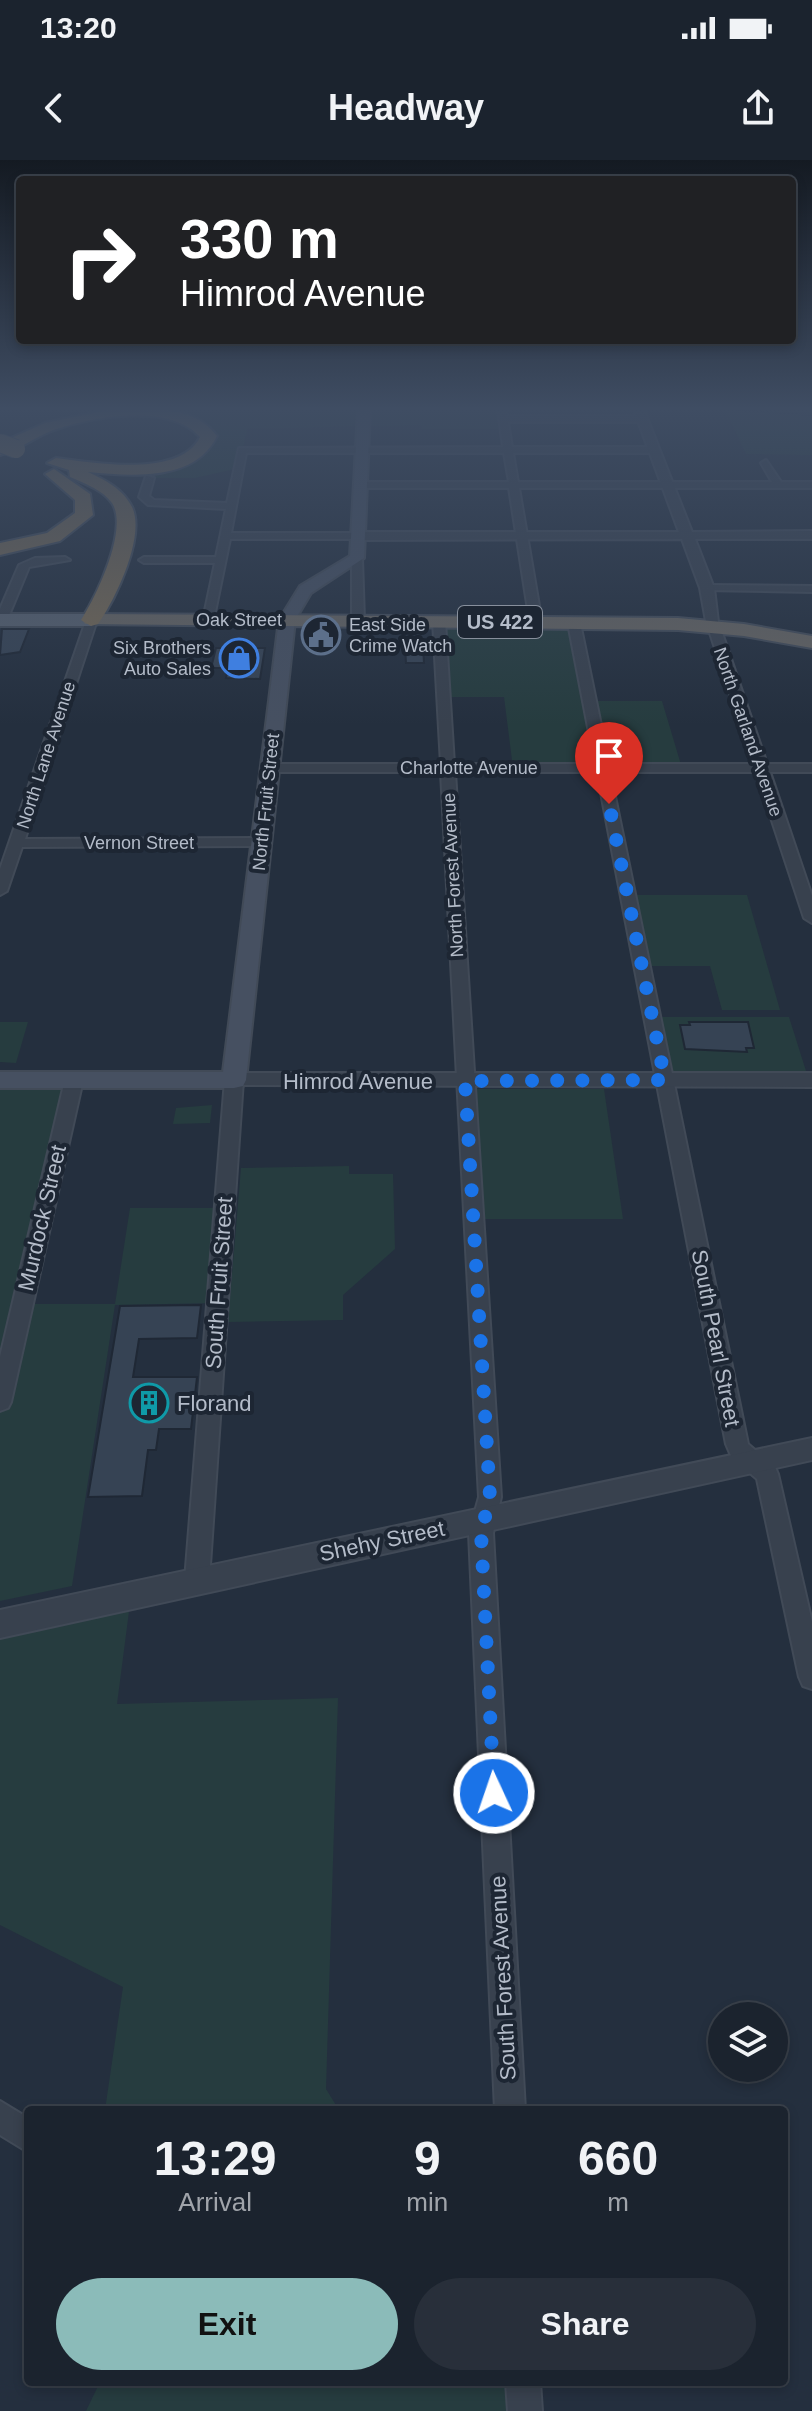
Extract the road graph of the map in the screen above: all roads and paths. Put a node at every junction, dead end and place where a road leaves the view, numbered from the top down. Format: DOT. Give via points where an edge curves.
graph roads {
  1 [pos="84,515"];
  2 [pos="114,515"];
  3 [pos="229,515"];
  4 [pos="360,515"];
  5 [pos="519,515"];
  6 [pos="679,515"];
  7 [pos="687,535"];
  8 [pos="812,535"];
  9 [pos="225,536"];
  10 [pos="359,536"];
  11 [pos="522,536"];
  12 [pos="0,549"];
  13 [pos="357,558"];
  14 [pos="65,560"];
  15 [pos="144,560"];
  16 [pos="221,560"];
  17 [pos="707,588"];
  18 [pos="812,589"];
  19 [pos="0,620"];
  20 [pos="91,620"];
  21 [pos="209,620"];
  22 [pos="287,620"];
  23 [pos="358,620"];
  24 [pos="439,621"];
  25 [pos="536,623"];
  26 [pos="574,623"];
  27 [pos="714,627"];
  28 [pos="812,642"];
  29 [pos="270,768"];
  30 [pos="447,768"];
  31 [pos="601,768"];
  32 [pos="759,768"];
  33 [pos="812,768"];
  34 [pos="261,842"];
  35 [pos="17,843"];
  36 [pos="0,891"];
  37 [pos="812,918"];
  38 [pos="0,1080"];
  39 [pos="74,1080"];
  40 [pos="234,1080"];
  41 [pos="665,1080"];
  42 [pos="812,1080"];
  43 [pos="465,1081"];
  44 [pos="0,1402"];
  45 [pos="812,1449"];
  46 [pos="755,1462"];
  47 [pos="486,1520"];
  48 [pos="197,1580"];
  49 [pos="0,1624"];
  50 [pos="812,1677"];
  51 [pos="510,2106"];
  52 [pos="0,2116"];
  53 [pos="24,2134"];
  54 [pos="523,2386"];
  55 [pos="525,2411"];
  1 -- 12 [label="highway" via="53,537"];
  2 -- 20 [label="highway" via="114,539 90,606"];
  3 -- 9 [label="street"];
  4 -- 10 [label="main road"];
  5 -- 11 [label="street"];
  6 -- 7 [label="street, North Garland Avenue"];
  7 -- 8 [label="street"];
  7 -- 11 [label="street"];
  7 -- 17 [label="street, North Garland Avenue"];
  9 -- 10 [label="street"];
  9 -- 16 [label="street"];
  10 -- 11 [label="street"];
  10 -- 13 [label="main road"];
  11 -- 25 [label="street"];
  13 -- 22 [label="main road, North Fruit Street" via="306,588 292,603"];
  13 -- 23 [label="street"];
  14 -- 19 [label="street" via="24,565"];
  15 -- 16 [label="street"];
  16 -- 21 [label="street"];
  17 -- 18 [label="street"];
  17 -- 27 [label="street, North Garland Avenue"];
  19 -- 20 [label="main road, Oak Street"];
  20 -- 21 [label="highway, Oak Street / US 422"];
  20 -- 35 [label="street, North Lane Avenue"];
  21 -- 22 [label="highway, Oak Street / US 422"];
  22 -- 23 [label="highway, Oak Street / US 422"];
  22 -- 29 [label="main road, North Fruit Street"];
  23 -- 24 [label="highway, Oak Street / US 422"];
  24 -- 25 [label="highway, Oak Street / US 422"];
  24 -- 30 [label="street, North Forest Avenue"];
  25 -- 26 [label="highway, Oak Street / US 422"];
  26 -- 27 [label="highway, Oak Street / US 422"];
  26 -- 31 [label="street, South Pearl Street"];
  27 -- 28 [label="highway, Oak Street / US 422"];
  27 -- 32 [label="street, North Garland Avenue"];
  29 -- 30 [label="street, Charlotte Avenue"];
  29 -- 34 [label="main road, North Fruit Street"];
  30 -- 31 [label="street, Charlotte Avenue"];
  30 -- 43 [label="street, North Forest Avenue"];
  31 -- 32 [label="street, Charlotte Avenue"];
  31 -- 41 [label="street, South Pearl Street"];
  32 -- 33 [label="street, Charlotte Avenue"];
  32 -- 37 [label="street, North Garland Avenue"];
  34 -- 35 [label="street, Vernon Street"];
  34 -- 40 [label="main road, North Fruit Street"];
  35 -- 36 [label="street, North Lane Avenue"];
  38 -- 39 [label="main road, Himrod Avenue"];
  39 -- 40 [label="main road, Himrod Avenue"];
  39 -- 44 [label="street, Murdock Street"];
  40 -- 43 [label="street, Himrod Avenue"];
  40 -- 48 [label="street, South Fruit Street"];
  41 -- 42 [label="street, Himrod Avenue"];
  41 -- 43 [label="street, Himrod Avenue"];
  41 -- 46 [label="street, South Pearl Street" via="737,1444"];
  43 -- 47 [label="street, South Forest Avenue" via="490,1497"];
  45 -- 46 [label="street, Shehy Street"];
  46 -- 47 [label="street, Shehy Street"];
  46 -- 50 [label="street, South Pearl Street" via="767,1474"];
  47 -- 48 [label="street, Shehy Street"];
  47 -- 51 [label="street, South Forest Avenue" via="481,1539"];
  48 -- 49 [label="street, Shehy Street"];
  52 -- 53 [label="street"];
  54 -- 55 [label="street"];
}
